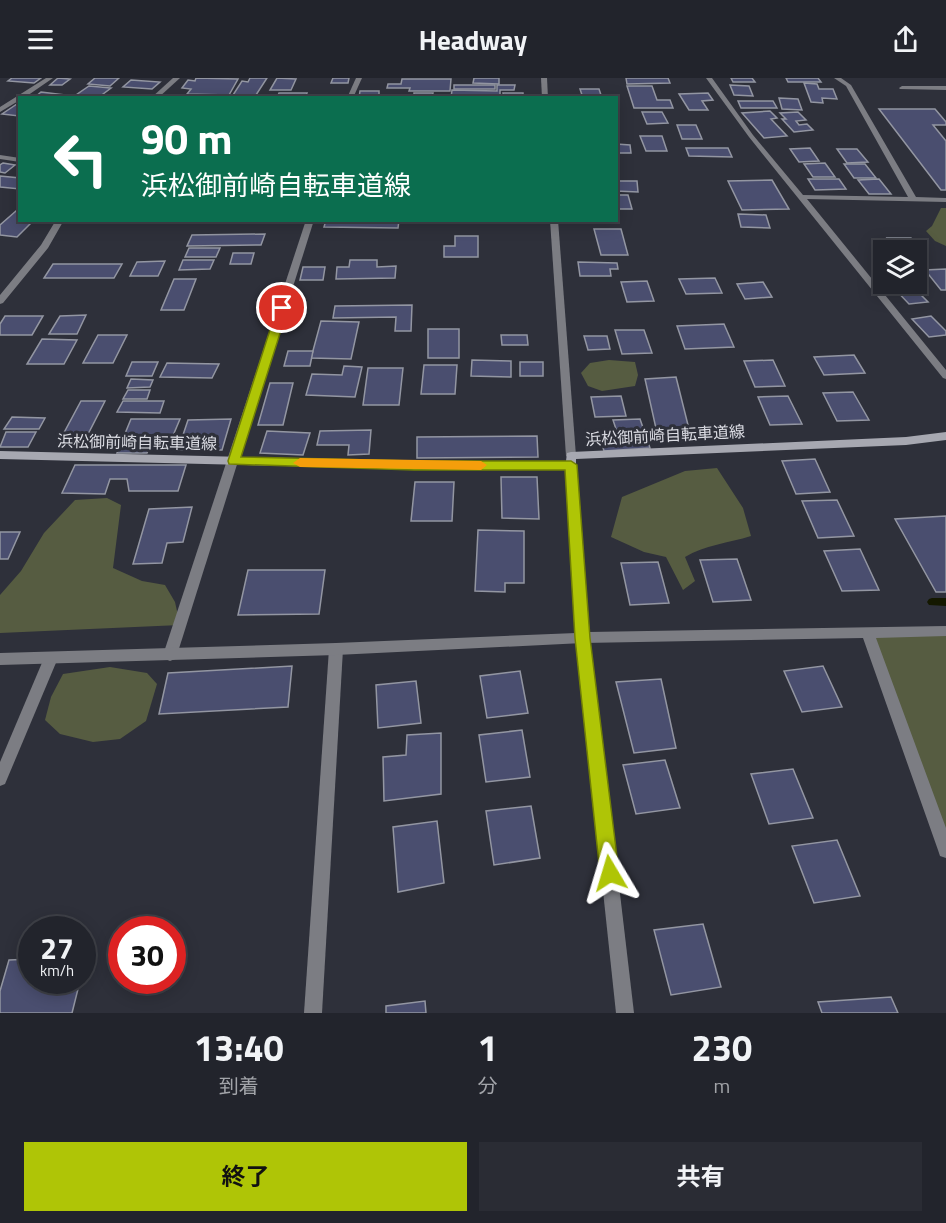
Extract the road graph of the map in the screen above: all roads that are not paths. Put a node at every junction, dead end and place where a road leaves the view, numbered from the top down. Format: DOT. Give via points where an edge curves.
graph roads {
  1 [pos="50,78"];
  2 [pos="177,78"];
  3 [pos="359,78"];
  4 [pos="544,78"];
  5 [pos="709,78"];
  6 [pos="837,78"];
  7 [pos="921,78"];
  8 [pos="902,88"];
  9 [pos="931,88"];
  10 [pos="946,88"];
  11 [pos="22,96"];
  12 [pos="156,96"];
  13 [pos="351,96"];
  14 [pos="545,96"];
  15 [pos="18,98"];
  16 [pos="0,110"];
  17 [pos="0,157"];
  18 [pos="18,160"];
  19 [pos="802,197"];
  20 [pos="913,199"];
  21 [pos="946,200"];
  22 [pos="59,222"];
  23 [pos="309,222"];
  24 [pos="554,222"];
  25 [pos="0,301"];
  26 [pos="946,376"];
  27 [pos="946,436"];
  28 [pos="0,455"];
  29 [pos="234,461"];
  30 [pos="571,461"];
  31 [pos="946,631"];
  32 [pos="868,634"];
  33 [pos="583,638"];
  34 [pos="336,649"];
  35 [pos="170,655"];
  36 [pos="51,658"];
  37 [pos="0,659"];
  38 [pos="0,779"];
  39 [pos="946,850"];
  40 [pos="313,1013"];
  41 [pos="626,1013"];
  1 -- 11 [label="street"];
  2 -- 12 [label="street"];
  3 -- 13 [label="street"];
  4 -- 14 [label="street"];
  5 -- 19 [label="street"];
  6 -- 20 [label="street" via="848,85"];
  7 -- 9 [label="street"];
  8 -- 9 [label="street"];
  9 -- 10 [label="street"];
  15 -- 16 [label="street"];
  17 -- 18 [label="street"];
  19 -- 20 [label="street"];
  19 -- 26 [label="street"];
  20 -- 21 [label="street"];
  22 -- 25 [label="street" via="45,246"];
  23 -- 29 [label="street"];
  24 -- 30 [label="street"];
  27 -- 30 [label="main road, 浜松御前崎自転車道線"];
  28 -- 29 [label="main road, 浜松御前崎自転車道線"];
  29 -- 30 [label="main road, 浜松御前崎自転車道線" via="414,465"];
  29 -- 35 [label="street"];
  30 -- 33 [label="street"];
  31 -- 32 [label="street"];
  32 -- 33 [label="street"];
  32 -- 39 [label="street"];
  33 -- 34 [label="street"];
  33 -- 41 [label="street"];
  34 -- 35 [label="street"];
  34 -- 40 [label="street"];
  35 -- 36 [label="street"];
  36 -- 37 [label="street"];
  36 -- 38 [label="street"];
}
